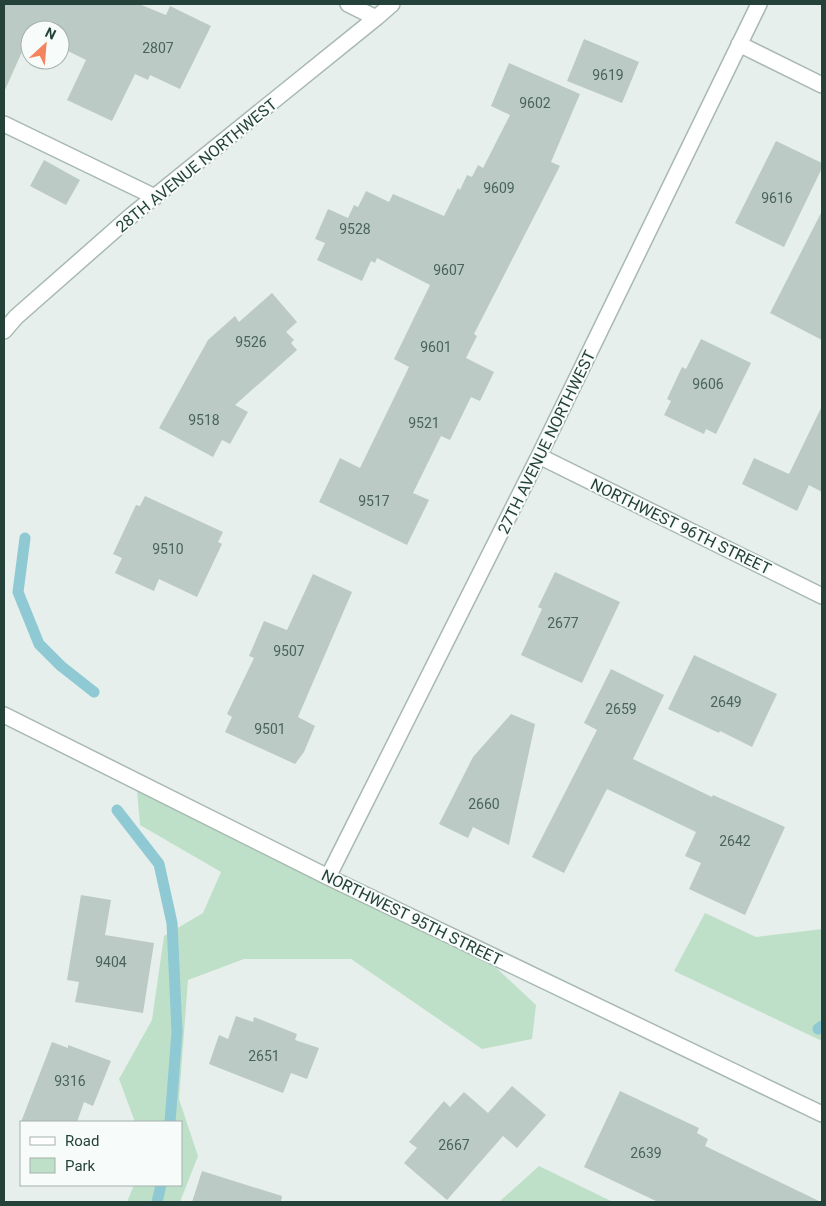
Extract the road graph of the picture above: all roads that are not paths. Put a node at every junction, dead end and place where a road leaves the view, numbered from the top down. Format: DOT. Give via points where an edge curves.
graph roads {
  1 [pos="348,4"];
  2 [pos="392,4"];
  3 [pos="758,4"];
  4 [pos="376,18"];
  5 [pos="739,44"];
  6 [pos="822,85"];
  7 [pos="4,124"];
  8 [pos="155,197"];
  9 [pos="4,331"];
  10 [pos="540,456"];
  11 [pos="822,596"];
  12 [pos="4,715"];
  13 [pos="328,877"];
  14 [pos="822,1114"];
  1 -- 4 [label="street"];
  2 -- 4 [label="street, 28TH AVENUE NORTHWEST"];
  3 -- 5 [label="street, 27TH AVENUE NORTHWEST"];
  4 -- 8 [label="street, 28TH AVENUE NORTHWEST"];
  5 -- 6 [label="street"];
  5 -- 10 [label="street, 27TH AVENUE NORTHWEST"];
  7 -- 8 [label="street"];
  8 -- 9 [label="street, 28TH AVENUE NORTHWEST" via="16,316"];
  10 -- 11 [label="street, NORTHWEST 96TH STREET"];
  10 -- 13 [label="street, 27TH AVENUE NORTHWEST"];
  12 -- 13 [label="street, NORTHWEST 95TH STREET"];
  13 -- 14 [label="street, NORTHWEST 95TH STREET"];
}
